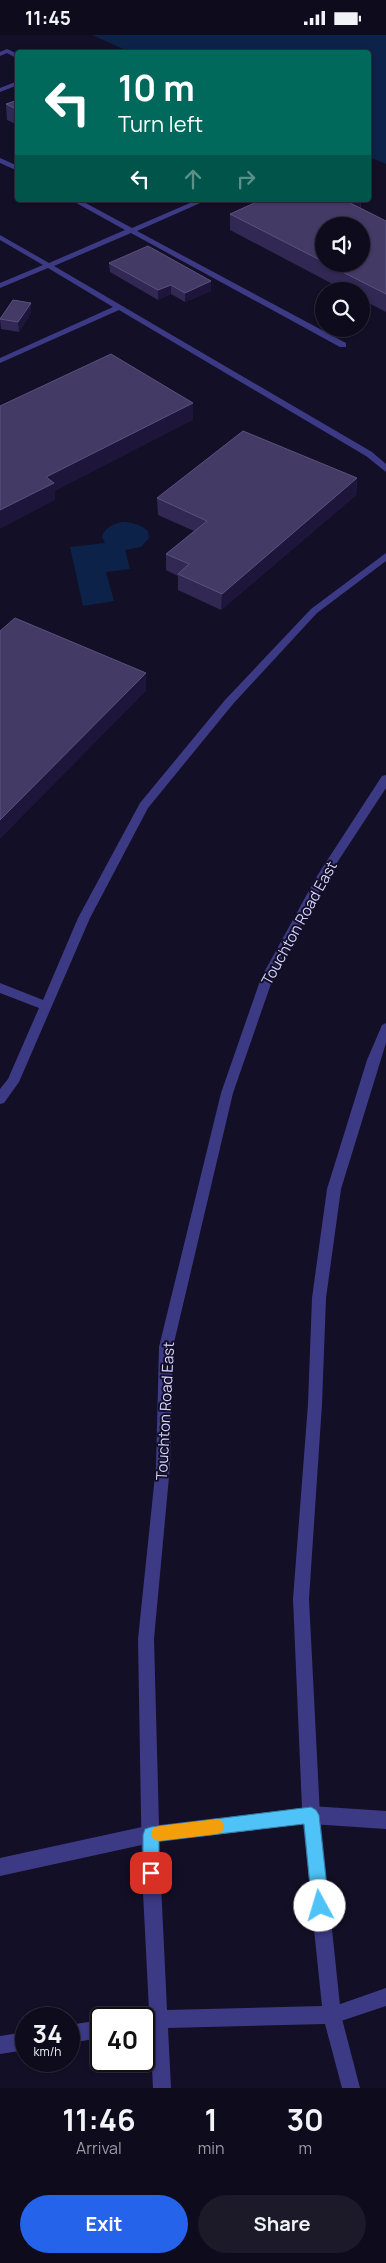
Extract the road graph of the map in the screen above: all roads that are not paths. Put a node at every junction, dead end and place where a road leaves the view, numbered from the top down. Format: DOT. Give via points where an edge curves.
graph roads {
  1 [pos="0,54"];
  2 [pos="15,55"];
  3 [pos="15,84"];
  4 [pos="0,89"];
  5 [pos="0,160"];
  6 [pos="15,168"];
  7 [pos="79,202"];
  8 [pos="198,202"];
  9 [pos="131,231"];
  10 [pos="0,237"];
  11 [pos="49,265"];
  12 [pos="0,286"];
  13 [pos="119,307"];
  14 [pos="343,345"];
  15 [pos="0,361"];
  16 [pos="386,469"];
  17 [pos="386,556"];
  18 [pos="386,779"];
  19 [pos="0,988"];
  20 [pos="46,1006"];
  21 [pos="386,1028"];
  22 [pos="0,1099"];
  23 [pos="311,1815"];
  24 [pos="386,1820"];
  25 [pos="151,1835"];
  26 [pos="0,1867"];
  27 [pos="386,1997"];
  28 [pos="151,2007"];
  29 [pos="332,2015"];
  30 [pos="155,2020"];
  31 [pos="15,2043"];
  32 [pos="0,2045"];
  33 [pos="155,2045"];
  34 [pos="162,2088"];
  35 [pos="351,2088"];
  1 -- 2 [label="street" via="7,51"];
  3 -- 4 [label="street"];
  5 -- 6 [label="street"];
  7 -- 9 [label="street"];
  8 -- 9 [label="street"];
  9 -- 11 [label="street"];
  9 -- 14 [label="street"];
  10 -- 11 [label="street"];
  11 -- 12 [label="street"];
  11 -- 13 [label="street"];
  13 -- 15 [label="street"];
  13 -- 16 [label="street" via="361,449"];
  17 -- 20 [label="street" via="314,611 229,702 144,806 84,918"];
  18 -- 25 [label="street, Touchton Road East" via="321,879 267,978 227,1093 166,1347 163,1466 146,1639"];
  19 -- 20 [label="street"];
  20 -- 22 [label="street" via="13,1082"];
  21 -- 23 [label="street" via="373,1060 334,1189 319,1298 315,1404 300,1599"];
  23 -- 24 [label="street"];
  23 -- 25 [label="street"];
  23 -- 29 [label="street"];
  25 -- 26 [label="street"];
  25 -- 28 [label="street, Touchton Road East"];
  27 -- 29 [label="street"];
  29 -- 30 [label="street"];
  29 -- 35 [label="street"];
  31 -- 32 [label="street"];
  33 -- 34 [label="street, Touchton Road East"];
}
